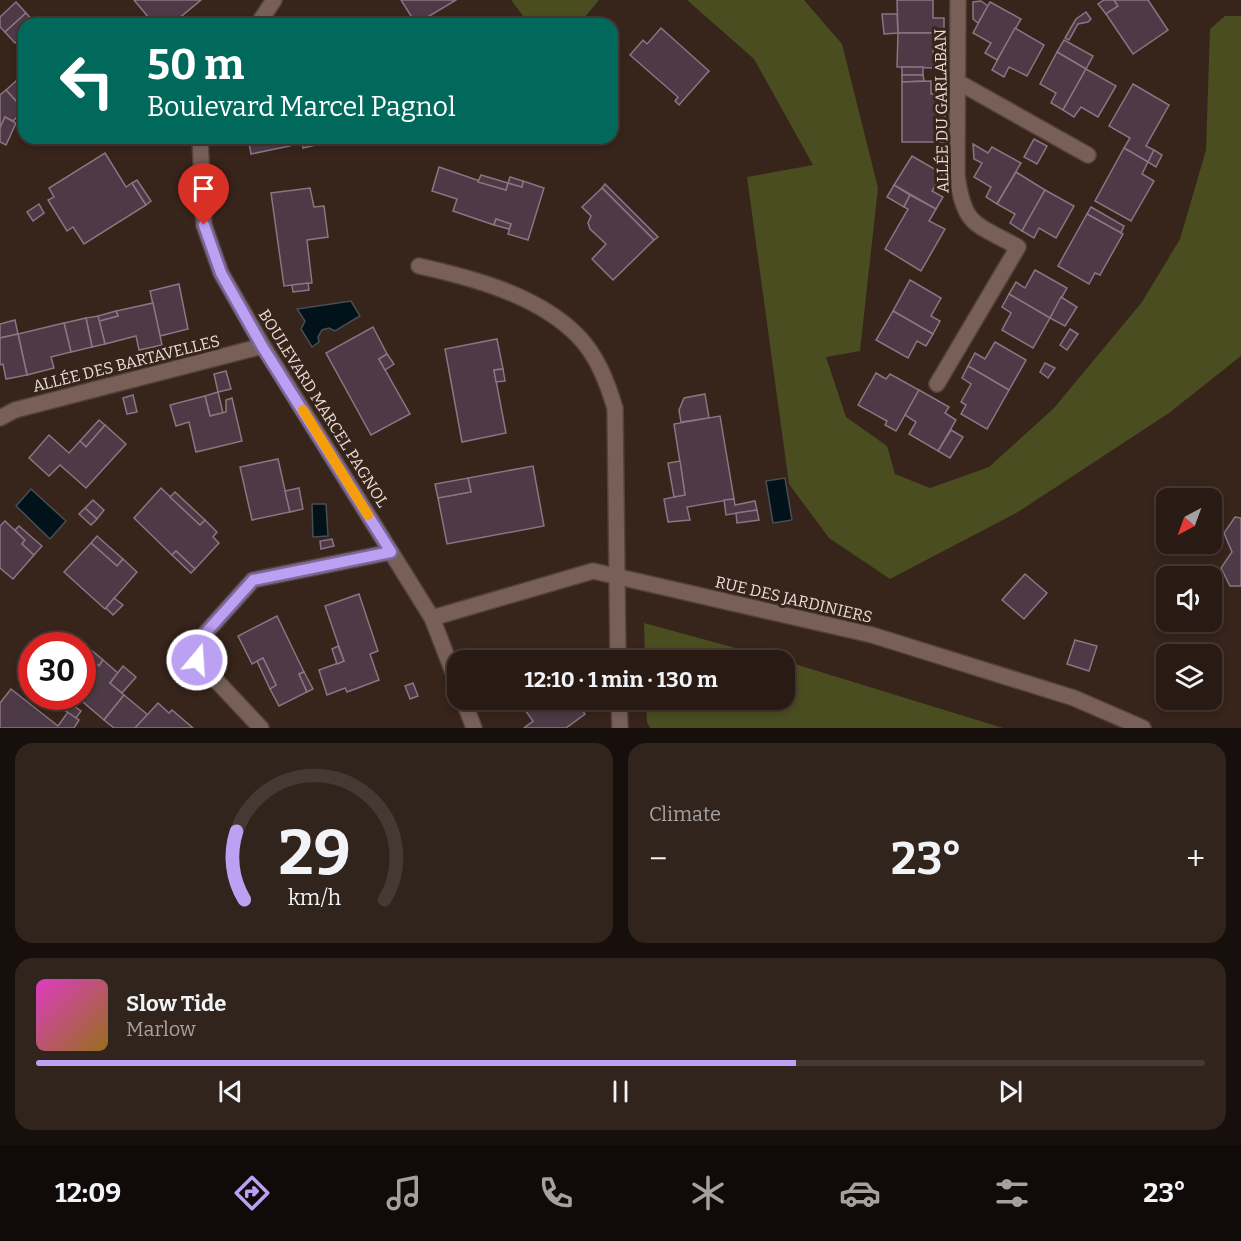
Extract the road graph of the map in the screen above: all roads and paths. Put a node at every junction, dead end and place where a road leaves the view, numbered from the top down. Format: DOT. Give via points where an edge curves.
graph roads {
  1 [pos="274,0"];
  2 [pos="958,0"];
  3 [pos="262,18"];
  4 [pos="958,82"];
  5 [pos="200,144"];
  6 [pos="1088,155"];
  7 [pos="419,266"];
  8 [pos="262,346"];
  9 [pos="937,384"];
  10 [pos="0,418"];
  11 [pos="391,552"];
  12 [pos="615,576"];
  13 [pos="432,618"];
  14 [pos="618,650"];
  15 [pos="447,657"];
  16 [pos="467,710"];
  17 [pos="619,710"];
  18 [pos="261,728"];
  19 [pos="474,728"];
  20 [pos="620,728"];
  21 [pos="1143,728"];
  1 -- 3 [label="street"];
  2 -- 4 [label="street, ALLÉE DU GARLABAN"];
  4 -- 6 [label="street"];
  4 -- 9 [label="street, ALLÉE DU GARLABAN" via="957,175 961,202 969,219 1018,247"];
  5 -- 8 [label="street, BOULEVARD MARCEL PAGNOL" via="204,225 221,273"];
  7 -- 12 [label="street" via="461,275 548,312 578,336 605,375 615,408"];
  8 -- 10 [label="street, ALLÉE DES BARTAVELLES" via="15,410"];
  8 -- 11 [label="street, BOULEVARD MARCEL PAGNOL"];
  11 -- 13 [label="street, BOULEVARD MARCEL PAGNOL"];
  11 -- 18 [label="street" via="253,580 201,638 197,660"];
  12 -- 13 [label="street, RUE DES JARDINIERS" via="593,571"];
  12 -- 14 [label="street"];
  12 -- 21 [label="street, RUE DES JARDINIERS" via="872,635 1074,698"];
  13 -- 15 [label="street, BOULEVARD MARCEL PAGNOL"];
  16 -- 19 [label="street"];
  17 -- 20 [label="street"];
}
